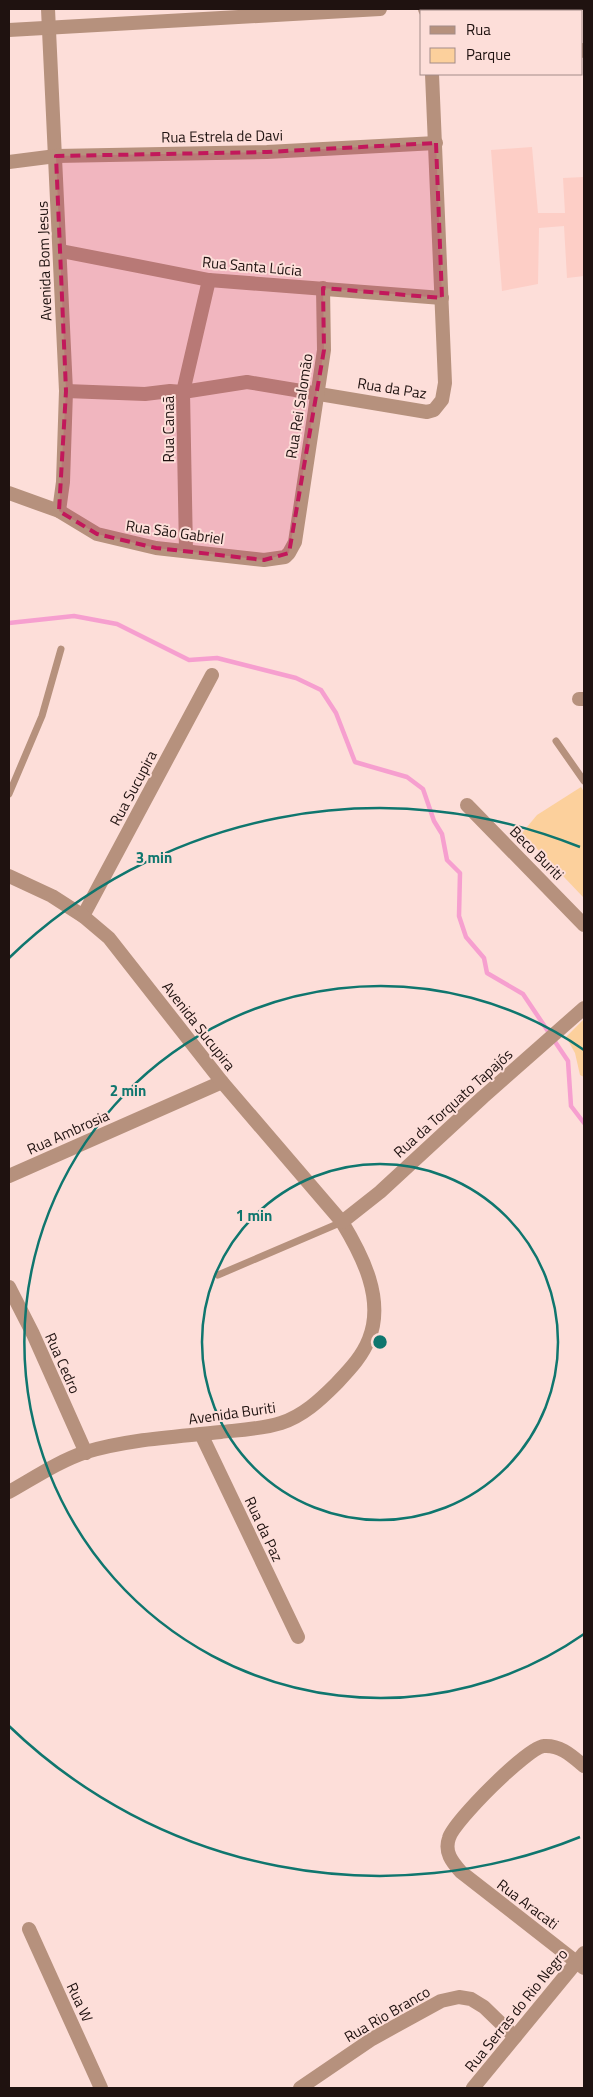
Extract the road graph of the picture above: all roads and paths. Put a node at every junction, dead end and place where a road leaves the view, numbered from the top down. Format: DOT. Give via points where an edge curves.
graph roads {
  1 [pos="48,9"];
  2 [pos="380,9"];
  3 [pos="50,28"];
  4 [pos="9,30"];
  5 [pos="432,75"];
  6 [pos="436,143"];
  7 [pos="56,156"];
  8 [pos="9,162"];
  9 [pos="61,251"];
  10 [pos="209,280"];
  11 [pos="323,288"];
  12 [pos="442,298"];
  13 [pos="66,391"];
  14 [pos="183,392"];
  15 [pos="318,393"];
  16 [pos="9,493"];
  17 [pos="59,511"];
  18 [pos="296,528"];
  19 [pos="186,551"];
  20 [pos="61,649"];
  21 [pos="212,675"];
  22 [pos="556,741"];
  23 [pos="584,781"];
  24 [pos="9,794"];
  25 [pos="467,805"];
  26 [pos="9,876"];
  27 [pos="83,916"];
  28 [pos="584,925"];
  29 [pos="580,1012"];
  30 [pos="222,1082"];
  31 [pos="9,1176"];
  32 [pos="342,1222"];
  33 [pos="218,1275"];
  34 [pos="9,1287"];
  35 [pos="201,1434"];
  36 [pos="86,1452"];
  37 [pos="9,1492"];
  38 [pos="298,1637"];
  39 [pos="584,1766"];
  40 [pos="29,1929"];
  41 [pos="582,1961"];
  42 [pos="515,2037"];
  43 [pos="101,2088"];
  44 [pos="300,2088"];
  45 [pos="473,2088"];
  1 -- 3 [label="street, Avenida Bom Jesus"];
  2 -- 3 [label="street"];
  3 -- 4 [label="street"];
  3 -- 7 [label="street, Avenida Bom Jesus"];
  5 -- 6 [label="street, Rua da Paz"];
  6 -- 7 [label="street, Rua Estrela de Davi" via="268,152"];
  6 -- 12 [label="street, Rua da Paz"];
  7 -- 8 [label="street, Rua Estrela de Davi"];
  7 -- 9 [label="street, Avenida Bom Jesus"];
  9 -- 10 [label="street, Rua Santa Lúcia"];
  9 -- 13 [label="street, Avenida Bom Jesus"];
  10 -- 11 [label="street, Rua Santa Lúcia"];
  10 -- 14 [label="street, Rua Canaã"];
  11 -- 12 [label="street, Rua Santa Lúcia"];
  11 -- 15 [label="street, Rua Rei Salomão" via="324,350"];
  12 -- 15 [label="street, Rua da Paz" via="445,393 434,410 427,412"];
  13 -- 14 [label="street, Rua da Paz"];
  13 -- 17 [label="street, Avenida Bom Jesus"];
  14 -- 15 [label="street, Rua da Paz" via="248,382"];
  14 -- 19 [label="street, Rua Canaã"];
  15 -- 18 [label="street, Rua Rei Salomão"];
  16 -- 17 [label="street, Rua São Gabriel"];
  17 -- 19 [label="street, Rua São Gabriel" via="97,534 156,548"];
  18 -- 19 [label="street, Rua São Gabriel" via="290,553 278,559"];
  20 -- 24 [label="lane" via="42,716"];
  21 -- 27 [label="street, Rua Sucupira"];
  22 -- 23 [label="lane"];
  25 -- 28 [label="street, Beco Buriti"];
  26 -- 27 [label="street, Avenida Sucupira" via="52,896"];
  27 -- 30 [label="street, Avenida Sucupira" via="109,938"];
  29 -- 32 [label="street, Rua da Torquato Tapajós" via="380,1192"];
  30 -- 31 [label="street, Rua Ambrosia"];
  30 -- 32 [label="street, Avenida Sucupira"];
  32 -- 33 [label="lane"];
  32 -- 35 [label="street, Avenida Buriti" via="364,1262 372,1287 370,1338 355,1364 314,1406 281,1423"];
  34 -- 36 [label="street, Rua Cedro"];
  35 -- 36 [label="street, Avenida Buriti" via="138,1441"];
  35 -- 38 [label="street, Rua da Paz"];
  36 -- 37 [label="street, Avenida Buriti"];
  39 -- 41 [label="street, Rua Aracati" via="563,1749 542,1746 529,1753 478,1800 449,1837 447,1850 455,1865 476,1885"];
  40 -- 43 [label="street, Rua W"];
  41 -- 42 [label="street, Rua Serras do Rio Negro"];
  42 -- 44 [label="street, Rua Rio Branco" via="471,1999 459,1997 441,2001 372,2039"];
  42 -- 45 [label="street, Rua Serras do Rio Negro"];
}
